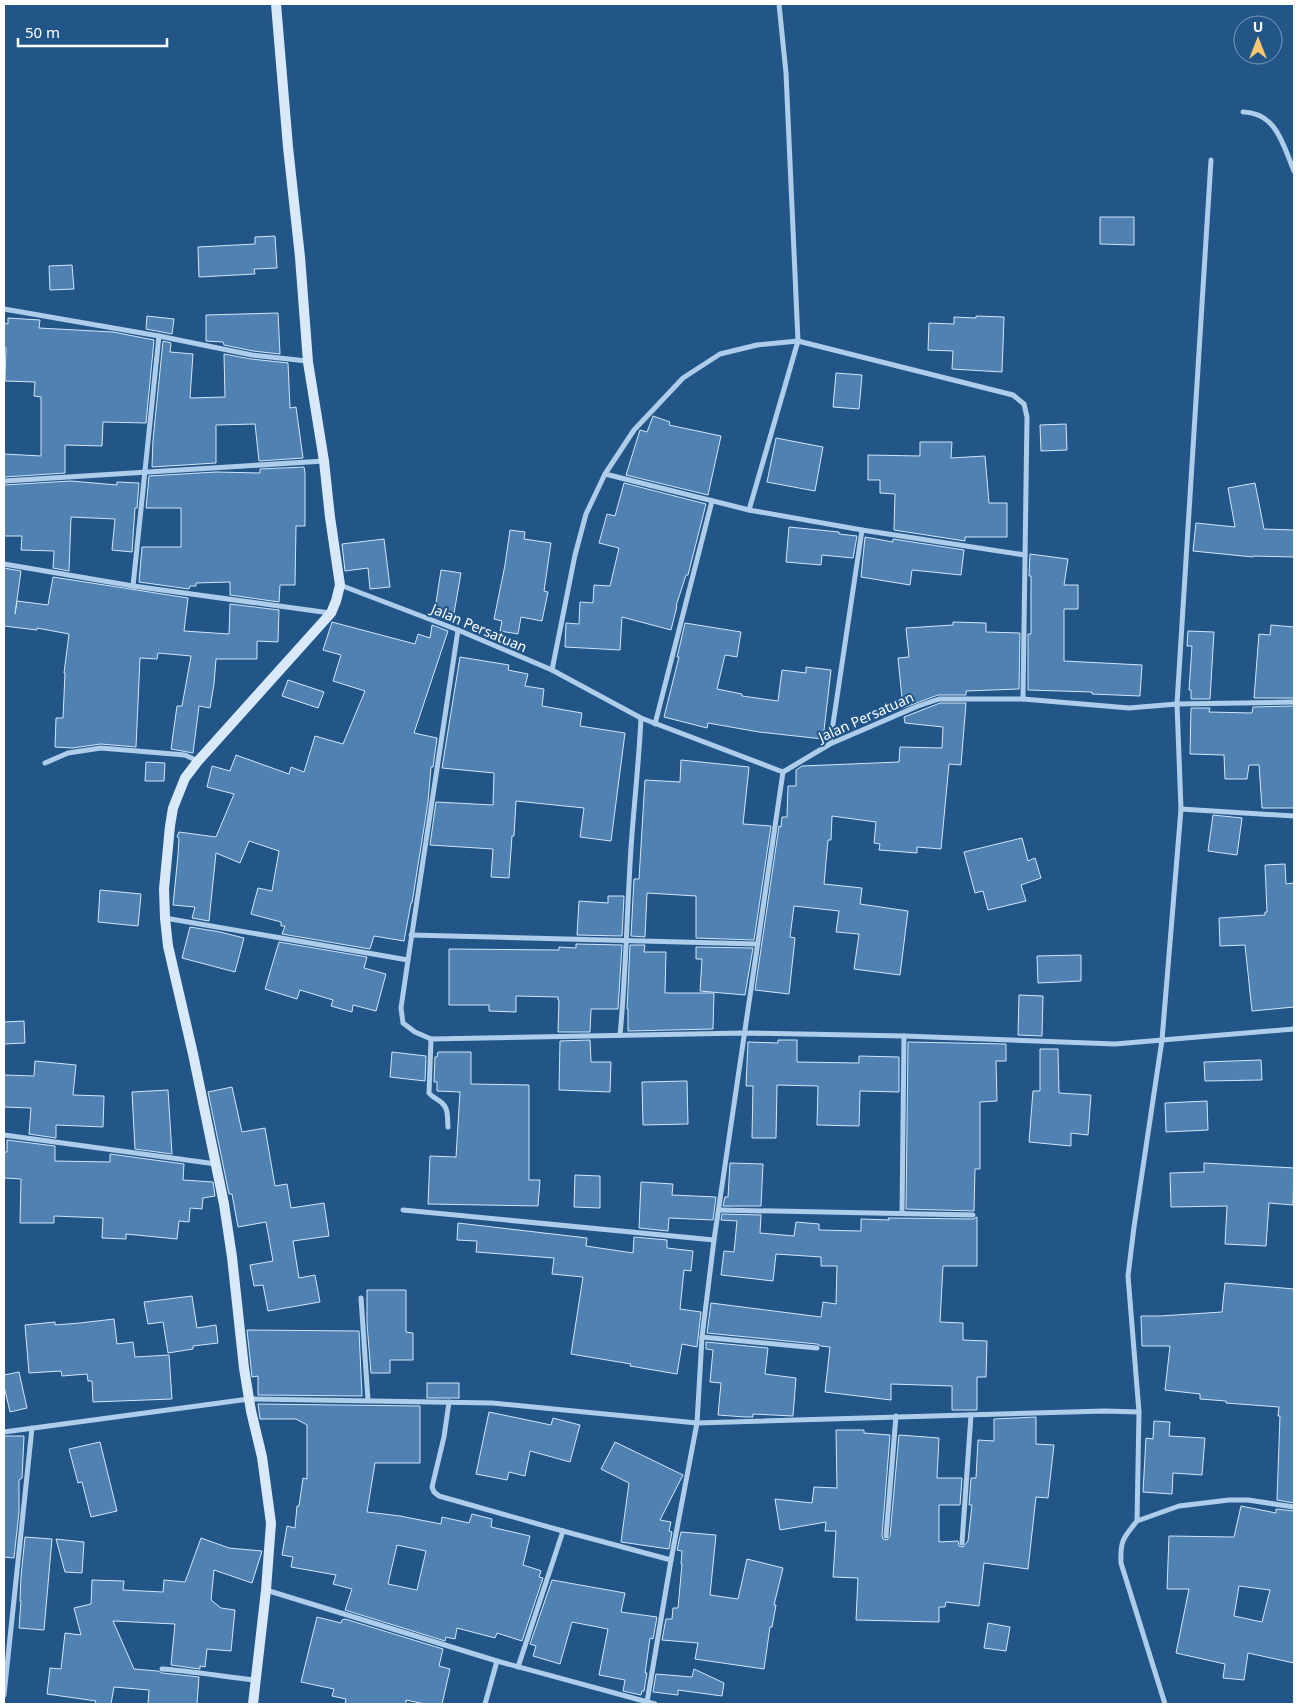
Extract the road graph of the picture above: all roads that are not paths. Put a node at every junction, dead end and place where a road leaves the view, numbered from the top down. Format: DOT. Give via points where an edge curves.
graph roads {
  1 [pos="276,4"];
  2 [pos="779,4"];
  3 [pos="1244,112"];
  4 [pos="1211,160"];
  5 [pos="1294,171"];
  6 [pos="4,309"];
  7 [pos="159,336"];
  8 [pos="798,340"];
  9 [pos="308,362"];
  10 [pos="324,461"];
  11 [pos="146,473"];
  12 [pos="605,474"];
  13 [pos="4,482"];
  14 [pos="712,501"];
  15 [pos="749,510"];
  16 [pos="862,530"];
  17 [pos="1025,555"];
  18 [pos="4,564"];
  19 [pos="340,585"];
  20 [pos="133,586"];
  21 [pos="331,613"];
  22 [pos="458,630"];
  23 [pos="552,670"];
  24 [pos="1023,699"];
  25 [pos="1294,702"];
  26 [pos="1177,704"];
  27 [pos="641,718"];
  28 [pos="655,724"];
  29 [pos="830,744"];
  30 [pos="198,761"];
  31 [pos="46,763"];
  32 [pos="783,772"];
  33 [pos="1181,809"];
  34 [pos="1294,816"];
  35 [pos="165,918"];
  36 [pos="411,935"];
  37 [pos="627,942"];
  38 [pos="758,944"];
  39 [pos="408,960"];
  40 [pos="1294,1029"];
  41 [pos="744,1033"];
  42 [pos="620,1035"];
  43 [pos="904,1036"];
  44 [pos="431,1039"];
  45 [pos="1162,1040"];
  46 [pos="448,1127"];
  47 [pos="4,1135"];
  48 [pos="216,1164"];
  49 [pos="403,1210"];
  50 [pos="719,1210"];
  51 [pos="902,1213"];
  52 [pos="973,1214"];
  53 [pos="714,1240"];
  54 [pos="361,1298"];
  55 [pos="702,1337"];
  56 [pos="817,1348"];
  57 [pos="249,1398"];
  58 [pos="368,1400"];
  59 [pos="449,1402"];
  60 [pos="1139,1412"];
  61 [pos="971,1415"];
  62 [pos="896,1416"];
  63 [pos="697,1423"];
  64 [pos="32,1428"];
  65 [pos="4,1432"];
  66 [pos="1294,1507"];
  67 [pos="1137,1521"];
  68 [pos="563,1531"];
  69 [pos="886,1536"];
  70 [pos="962,1543"];
  71 [pos="670,1560"];
  72 [pos="266,1590"];
  73 [pos="497,1661"];
  74 [pos="518,1667"];
  75 [pos="162,1668"];
  76 [pos="255,1680"];
  77 [pos="4,1695"];
  78 [pos="647,1702"];
  79 [pos="253,1704"];
  80 [pos="485,1704"];
  81 [pos="655,1704"];
  82 [pos="1165,1704"];
  1 -- 9 [label="street"];
  2 -- 8 [label="street" via="786,73"];
  3 -- 5 [label="street" via="1253,112 1273,124"];
  4 -- 26 [label="street"];
  6 -- 7 [label="street"];
  7 -- 9 [label="street" via="252,355"];
  7 -- 11 [label="street"];
  8 -- 12 [label="street" via="720,354 683,378 634,430"];
  8 -- 15 [label="street"];
  8 -- 17 [label="street" via="1013,395 1024,404"];
  9 -- 10 [label="street"];
  10 -- 11 [label="street"];
  10 -- 19 [label="street"];
  11 -- 13 [label="street"];
  11 -- 20 [label="street"];
  12 -- 14 [label="street"];
  12 -- 23 [label="street" via="586,514"];
  14 -- 15 [label="street"];
  14 -- 28 [label="street"];
  15 -- 16 [label="street"];
  16 -- 17 [label="street"];
  16 -- 29 [label="street"];
  17 -- 24 [label="street"];
  18 -- 20 [label="street"];
  19 -- 21 [label="street"];
  19 -- 22 [label="street, Jalan Persatuan"];
  20 -- 21 [label="street"];
  21 -- 30 [label="street"];
  22 -- 23 [label="street, Jalan Persatuan"];
  22 -- 36 [label="street"];
  23 -- 27 [label="street, Jalan Persatuan"];
  24 -- 26 [label="street, Jalan Persatuan" via="1129,708"];
  24 -- 29 [label="street, Jalan Persatuan" via="939,699"];
  25 -- 26 [label="street, Jalan Persatuan"];
  26 -- 33 [label="street"];
  27 -- 28 [label="street, Jalan Persatuan"];
  27 -- 37 [label="street"];
  28 -- 32 [label="street, Jalan Persatuan"];
  29 -- 32 [label="street, Jalan Persatuan"];
  30 -- 31 [label="street" via="185,755 101,748 68,753"];
  30 -- 35 [label="street" via="185,778 173,808 165,881"];
  32 -- 38 [label="street"];
  33 -- 34 [label="street"];
  33 -- 45 [label="street"];
  35 -- 39 [label="street"];
  35 -- 48 [label="street" via="168,946"];
  36 -- 37 [label="street"];
  36 -- 39 [label="street"];
  37 -- 38 [label="street"];
  37 -- 42 [label="street"];
  38 -- 41 [label="street"];
  39 -- 44 [label="street" via="401,1008 404,1023"];
  40 -- 45 [label="street"];
  41 -- 42 [label="street"];
  41 -- 43 [label="street"];
  41 -- 50 [label="street"];
  42 -- 44 [label="street"];
  43 -- 45 [label="street" via="1115,1044"];
  43 -- 51 [label="street"];
  44 -- 46 [label="street" via="429,1093 447,1110"];
  45 -- 60 [label="street" via="1128,1276"];
  47 -- 48 [label="street"];
  48 -- 57 [label="street" via="232,1258"];
  49 -- 53 [label="street"];
  50 -- 51 [label="street"];
  50 -- 53 [label="street"];
  51 -- 52 [label="street"];
  53 -- 55 [label="street"];
  54 -- 58 [label="street"];
  55 -- 56 [label="street"];
  55 -- 63 [label="street"];
  57 -- 58 [label="street"];
  57 -- 64 [label="street"];
  57 -- 72 [label="street" via="262,1457 271,1523"];
  58 -- 59 [label="street"];
  59 -- 63 [label="street" via="492,1403"];
  59 -- 68 [label="street" via="432,1486 434,1492"];
  60 -- 61 [label="street"];
  60 -- 67 [label="street"];
  61 -- 62 [label="street"];
  61 -- 70 [label="street"];
  62 -- 63 [label="street"];
  62 -- 69 [label="street"];
  63 -- 71 [label="street"];
  64 -- 65 [label="street"];
  64 -- 77 [label="street"];
  66 -- 67 [label="street" via="1229,1500 1179,1506"];
  67 -- 82 [label="street" via="1124,1537 1122,1563"];
  68 -- 71 [label="street"];
  68 -- 74 [label="street"];
  71 -- 78 [label="street"];
  72 -- 73 [label="street"];
  72 -- 76 [label="street"];
  73 -- 74 [label="street"];
  73 -- 80 [label="street"];
  74 -- 78 [label="street"];
  75 -- 76 [label="street"];
  76 -- 79 [label="street"];
  78 -- 81 [label="street"];
}
